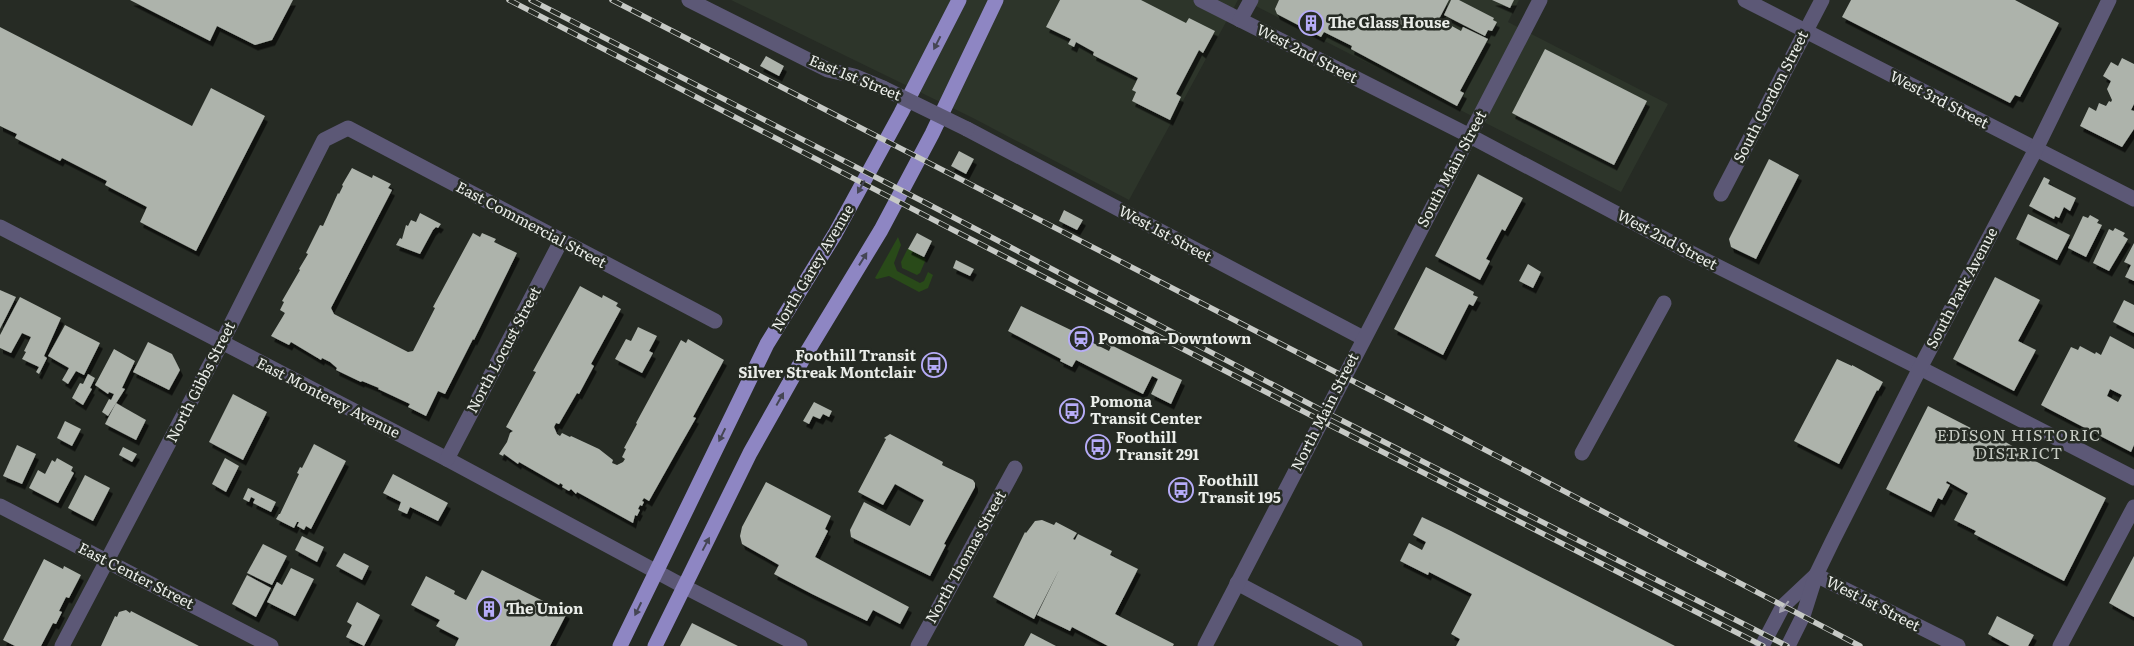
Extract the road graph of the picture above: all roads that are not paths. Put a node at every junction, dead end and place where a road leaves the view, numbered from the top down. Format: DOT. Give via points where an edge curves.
graph roads {
  1 [pos="689,0"];
  2 [pos="960,0"];
  3 [pos="996,0"];
  4 [pos="1201,0"];
  5 [pos="1251,0"];
  6 [pos="1540,0"];
  7 [pos="1746,0"];
  8 [pos="1822,0"];
  9 [pos="2109,0"];
  10 [pos="1240,20"];
  11 [pos="1804,32"];
  12 [pos="348,128"];
  13 [pos="967,129"];
  14 [pos="1470,136"];
  15 [pos="2036,149"];
  16 [pos="1721,194"];
  17 [pos="2134,199"];
  18 [pos="0,228"];
  19 [pos="561,241"];
  20 [pos="1664,303"];
  21 [pos="715,321"];
  22 [pos="1363,338"];
  23 [pos="222,342"];
  24 [pos="1920,368"];
  25 [pos="1582,453"];
  26 [pos="446,459"];
  27 [pos="1015,468"];
  28 [pos="2134,478"];
  29 [pos="0,506"];
  30 [pos="2134,507"];
  31 [pos="108,561"];
  32 [pos="656,571"];
  33 [pos="1816,575"];
  34 [pos="1237,583"];
  35 [pos="685,588"];
  36 [pos="62,646"];
  37 [pos="271,646"];
  38 [pos="620,646"];
  39 [pos="655,646"];
  40 [pos="800,646"];
  41 [pos="918,646"];
  42 [pos="1205,646"];
  43 [pos="1355,646"];
  44 [pos="1762,646"];
  45 [pos="1788,646"];
  46 [pos="1958,646"];
  47 [pos="2060,646"];
  1 -- 13 [label="street, East 1st Street, bridge" via="828,70 883,88"];
  2 -- 32 [label="main road, North Garey Avenue, one-way" via="835,234 767,344"];
  35 -- 3 [label="main road, one-way" via="750,453 882,230"];
  4 -- 10 [label="street, West 2nd Street"];
  5 -- 10 [label="street"];
  6 -- 14 [label="street, South Main Street"];
  7 -- 11 [label="street, West 3rd Street"];
  8 -- 11 [label="street, South Gordon Street"];
  9 -- 15 [label="street, South Park Avenue"];
  10 -- 14 [label="street, West 2nd Street"];
  11 -- 15 [label="street, West 3rd Street"];
  11 -- 16 [label="street, South Gordon Street"];
  12 -- 19 [label="street, East Commercial Street"];
  12 -- 23 [label="street, North Gibbs Street" via="324,140"];
  13 -- 22 [label="street, West 1st Street"];
  14 -- 22 [label="street, South Main Street"];
  14 -- 24 [label="street, West 2nd Street" via="1700,258"];
  15 -- 17 [label="street, West 3rd Street"];
  15 -- 24 [label="street, South Park Avenue"];
  18 -- 23 [label="street, East Monterey Avenue"];
  19 -- 21 [label="street, East Commercial Street"];
  19 -- 26 [label="street, North Locust Street"];
  20 -- 25 [label="street"];
  22 -- 34 [label="street, North Main Street"];
  23 -- 26 [label="street, East Monterey Avenue"];
  23 -- 31 [label="street, North Gibbs Street"];
  24 -- 28 [label="street, West 2nd Street"];
  24 -- 33 [label="street, South Park Avenue"];
  26 -- 32 [label="street, East Monterey Avenue"];
  27 -- 41 [label="street, North Thomas Street"];
  29 -- 31 [label="street, East Center Street"];
  30 -- 47 [label="street"];
  31 -- 36 [label="street, North Gibbs Street"];
  31 -- 37 [label="street, East Center Street"];
  32 -- 35 [label="street, East Monterey Avenue"];
  32 -- 38 [label="main road, North Garey Avenue, one-way"];
  33 -- 44 [label="street, one-way" via="1783,606"];
  33 -- 45 [label="street" via="1803,616"];
  33 -- 46 [label="street, West 1st Street"];
  34 -- 42 [label="street, North Main Street"];
  34 -- 43 [label="street"];
  35 -- 39 [label="main road"];
  35 -- 40 [label="street, East Monterey Avenue"];
}
